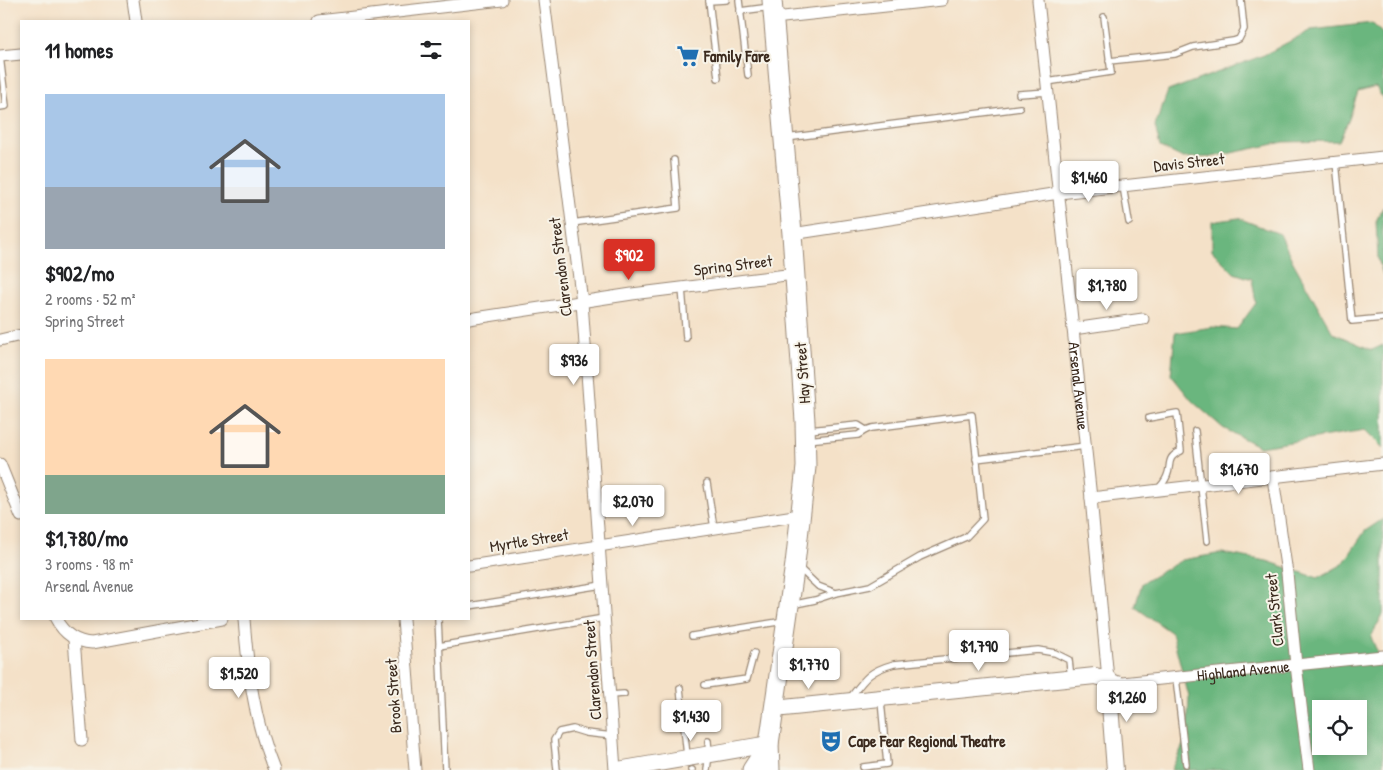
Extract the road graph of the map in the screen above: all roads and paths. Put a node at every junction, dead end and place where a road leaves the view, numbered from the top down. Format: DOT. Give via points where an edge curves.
graph roads {
  1 [pos="133,0"];
  2 [pos="502,0"];
  3 [pos="544,0"];
  4 [pos="726,0"];
  5 [pos="739,0"];
  6 [pos="942,0"];
  7 [pos="1038,0"];
  8 [pos="1241,0"];
  9 [pos="709,1"];
  10 [pos="773,8"];
  11 [pos="740,11"];
  12 [pos="1104,17"];
  13 [pos="136,20"];
  14 [pos="328,20"];
  15 [pos="777,52"];
  16 [pos="20,54"];
  17 [pos="0,56"];
  18 [pos="745,56"];
  19 [pos="1109,61"];
  20 [pos="748,75"];
  21 [pos="718,78"];
  22 [pos="1047,87"];
  23 [pos="1019,94"];
  24 [pos="0,107"];
  25 [pos="1020,108"];
  26 [pos="784,138"];
  27 [pos="1383,157"];
  28 [pos="674,160"];
  29 [pos="1336,162"];
  30 [pos="1124,186"];
  31 [pos="1059,193"];
  32 [pos="1129,222"];
  33 [pos="572,223"];
  34 [pos="792,234"];
  35 [pos="794,274"];
  36 [pos="682,288"];
  37 [pos="582,302"];
  38 [pos="1383,318"];
  39 [pos="470,319"];
  40 [pos="1143,319"];
  41 [pos="1073,329"];
  42 [pos="20,335"];
  43 [pos="686,338"];
  44 [pos="0,340"];
  45 [pos="1149,418"];
  46 [pos="866,430"];
  47 [pos="1195,431"];
  48 [pos="805,435"];
  49 [pos="1086,446"];
  50 [pos="976,459"];
  51 [pos="0,464"];
  52 [pos="1383,464"];
  53 [pos="1273,478"];
  54 [pos="707,482"];
  55 [pos="1200,486"];
  56 [pos="1156,491"];
  57 [pos="1092,498"];
  58 [pos="20,514"];
  59 [pos="802,515"];
  60 [pos="714,528"];
  61 [pos="1206,541"];
  62 [pos="599,546"];
  63 [pos="796,564"];
  64 [pos="470,566"];
  65 [pos="602,585"];
  66 [pos="836,593"];
  67 [pos="470,606"];
  68 [pos="788,613"];
  69 [pos="604,618"];
  70 [pos="57,620"];
  71 [pos="217,620"];
  72 [pos="244,620"];
  73 [pos="403,620"];
  74 [pos="438,620"];
  75 [pos="692,636"];
  76 [pos="74,639"];
  77 [pos="439,646"];
  78 [pos="754,653"];
  79 [pos="1383,656"];
  80 [pos="1296,665"];
  81 [pos="1071,678"];
  82 [pos="1176,678"];
  83 [pos="1108,679"];
  84 [pos="705,685"];
  85 [pos="680,688"];
  86 [pos="624,694"];
  87 [pos="610,695"];
  88 [pos="881,698"];
  89 [pos="848,702"];
  90 [pos="774,709"];
  91 [pos="613,736"];
  92 [pos="82,740"];
  93 [pos="769,744"];
  94 [pos="708,755"];
  95 [pos="1186,764"];
  96 [pos="684,766"];
  97 [pos="863,767"];
  98 [pos="640,768"];
  99 [pos="274,770"];
  100 [pos="415,770"];
  101 [pos="445,770"];
  102 [pos="557,770"];
  103 [pos="616,770"];
  104 [pos="752,770"];
  105 [pos="770,770"];
  106 [pos="1115,770"];
  107 [pos="1309,770"];
  1 -- 13 [label="street"];
  2 -- 14 [label="street"];
  3 -- 33 [label="street, Clarendon Street"];
  4 -- 9 [label="lane"];
  5 -- 11 [label="lane"];
  6 -- 10 [label="street"];
  7 -- 22 [label="street, Arsenal Avenue"];
  8 -- 19 [label="lane" via="1244,29 1239,39 1193,47 1175,54"];
  9 -- 21 [label="lane"];
  10 -- 11 [label="lane"];
  10 -- 15 [label="main road, Hay Street"];
  11 -- 18 [label="lane"];
  12 -- 19 [label="lane"];
  15 -- 18 [label="lane"];
  15 -- 26 [label="main road, Hay Street"];
  16 -- 17 [label="street"];
  17 -- 24 [label="lane" via="6,106"];
  18 -- 20 [label="lane"];
  19 -- 22 [label="lane" via="1111,72"];
  22 -- 23 [label="lane"];
  22 -- 31 [label="street, Arsenal Avenue"];
  25 -- 26 [label="lane"];
  26 -- 34 [label="main road, Hay Street"];
  27 -- 29 [label="street, Davis Street"];
  28 -- 33 [label="lane" via="678,208"];
  29 -- 30 [label="street, Davis Street"];
  29 -- 38 [label="lane" via="1352,321"];
  30 -- 31 [label="street, Davis Street"];
  30 -- 32 [label="lane"];
  31 -- 34 [label="street, Davis Street"];
  31 -- 41 [label="street, Arsenal Avenue"];
  33 -- 37 [label="street, Clarendon Street"];
  34 -- 35 [label="main road, Hay Street"];
  35 -- 36 [label="street, Spring Street"];
  35 -- 48 [label="main road, Hay Street"];
  36 -- 37 [label="street, Spring Street"];
  36 -- 43 [label="lane"];
  37 -- 39 [label="street, Spring Street"];
  37 -- 62 [label="street, Clarendon Street"];
  40 -- 41 [label="street"];
  41 -- 49 [label="street, Arsenal Avenue"];
  42 -- 44 [label="street"];
  45 -- 56 [label="lane" via="1178,413 1181,451 1171,458 1166,480"];
  46 -- 48 [label="lane" via="858,435"];
  46 -- 48 [label="lane" via="858,425"];
  46 -- 50 [label="lane" via="972,415"];
  47 -- 55 [label="lane"];
  48 -- 59 [label="main road, Hay Street"];
  49 -- 50 [label="lane"];
  49 -- 57 [label="street, Arsenal Avenue"];
  50 -- 66 [label="lane" via="983,519 966,537 920,557 870,586"];
  51 -- 58 [label="street"];
  52 -- 53 [label="street"];
  53 -- 55 [label="street"];
  53 -- 80 [label="street, Clark Street"];
  54 -- 60 [label="lane"];
  55 -- 56 [label="street"];
  55 -- 61 [label="lane"];
  56 -- 57 [label="street"];
  57 -- 83 [label="street, Arsenal Avenue"];
  59 -- 60 [label="street, Myrtle Street"];
  59 -- 63 [label="main road, Hay Street"];
  60 -- 62 [label="street, Myrtle Street"];
  62 -- 64 [label="street, Myrtle Street"];
  62 -- 65 [label="street, Clarendon Street"];
  63 -- 66 [label="lane" via="818,586"];
  63 -- 68 [label="main road, Hay Street"];
  65 -- 67 [label="lane"];
  65 -- 69 [label="street, Clarendon Street"];
  66 -- 68 [label="lane"];
  68 -- 75 [label="lane"];
  68 -- 90 [label="main road, Hay Street"];
  69 -- 77 [label="lane"];
  69 -- 87 [label="street, Clarendon Street"];
  70 -- 76 [label="street" via="66,634"];
  71 -- 76 [label="street" via="92,643"];
  72 -- 99 [label="street" via="252,694"];
  73 -- 100 [label="street, Brook Street"];
  74 -- 77 [label="lane"];
  76 -- 92 [label="street"];
  77 -- 101 [label="lane"];
  78 -- 84 [label="lane" via="746,679"];
  79 -- 80 [label="street, Highland Avenue"];
  80 -- 82 [label="street, Highland Avenue"];
  80 -- 107 [label="street, Clark Street"];
  81 -- 83 [label="main road, Highland Avenue" via="1095,676"];
  81 -- 88 [label="main road, Highland Avenue"];
  81 -- 89 [label="lane" via="1069,660 1038,650 894,664 866,676"];
  82 -- 83 [label="street, Highland Avenue" via="1122,683"];
  82 -- 95 [label="lane"];
  83 -- 106 [label="main road, Arsenal Avenue"];
  85 -- 96 [label="lane"];
  86 -- 87 [label="lane"];
  87 -- 91 [label="street, Clarendon Street"];
  88 -- 89 [label="main road, Highland Avenue"];
  88 -- 97 [label="lane" via="887,764"];
  89 -- 90 [label="main road, Highland Avenue"];
  90 -- 93 [label="main road, Hay Street"];
  91 -- 102 [label="lane" via="573,729 559,732 554,740"];
  91 -- 103 [label="street, Clarendon Street"];
  93 -- 94 [label="main road"];
  93 -- 104 [label="main road"];
  93 -- 105 [label="main road"];
  94 -- 96 [label="main road"];
  96 -- 98 [label="main road"];
  98 -- 103 [label="main road"];
}
